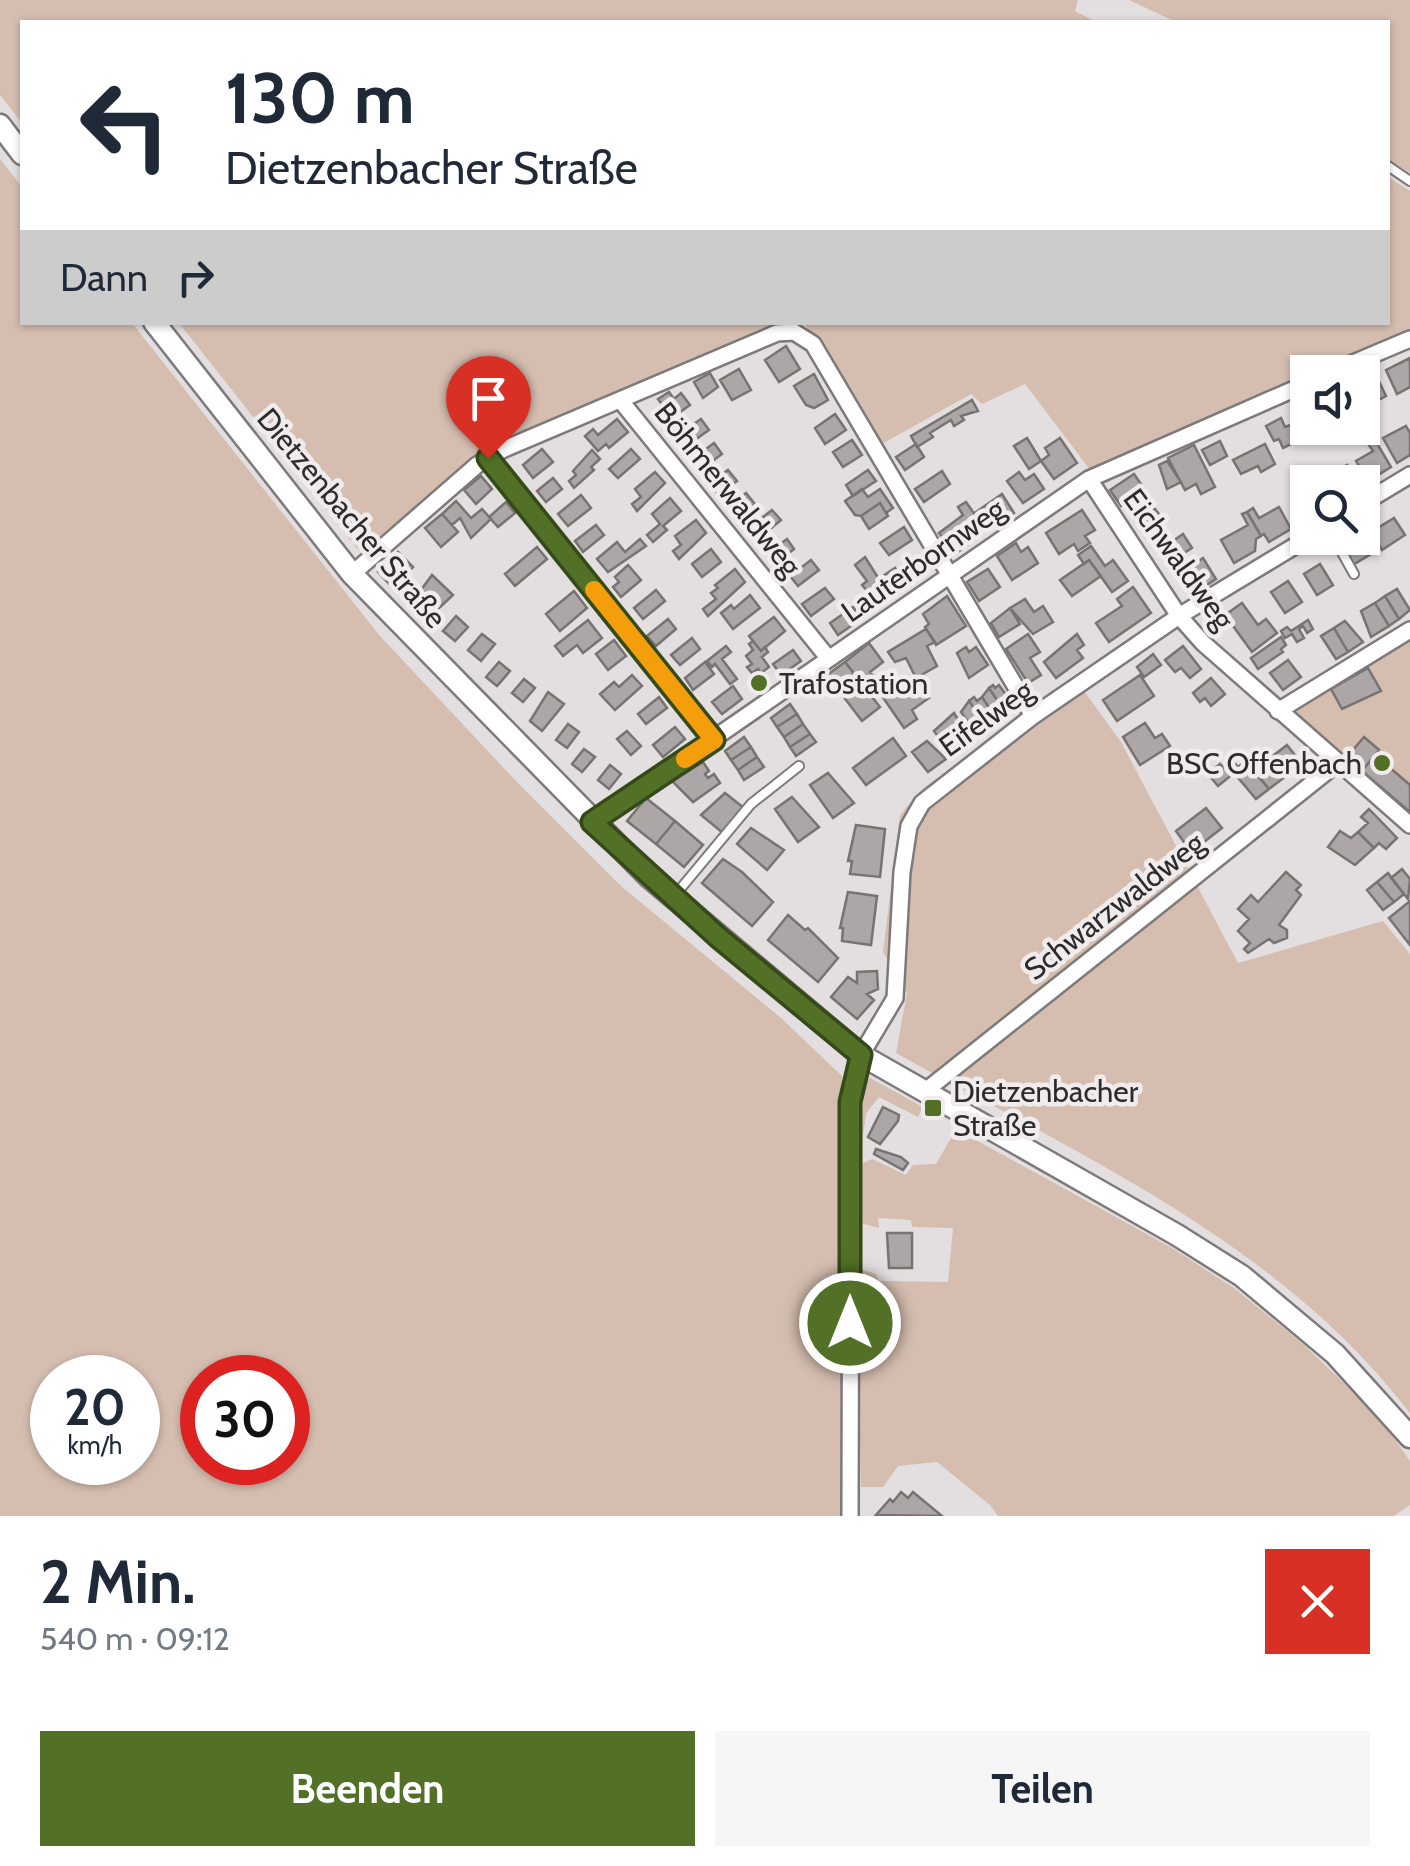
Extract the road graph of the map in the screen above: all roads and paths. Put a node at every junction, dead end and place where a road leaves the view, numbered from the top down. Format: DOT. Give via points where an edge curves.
graph roads {
  1 [pos="0,125"];
  2 [pos="20,151"];
  3 [pos="156,325"];
  4 [pos="1410,338"];
  5 [pos="1371,355"];
  6 [pos="1290,392"];
  7 [pos="621,401"];
  8 [pos="488,458"];
  9 [pos="1410,475"];
  10 [pos="1089,480"];
  11 [pos="1380,493"];
  12 [pos="1290,549"];
  13 [pos="1343,555"];
  14 [pos="952,573"];
  15 [pos="352,574"];
  16 [pos="1354,574"];
  17 [pos="1179,616"];
  18 [pos="1410,630"];
  19 [pos="829,659"];
  20 [pos="1278,711"];
  21 [pos="1034,716"];
  22 [pos="714,740"];
  23 [pos="1339,762"];
  24 [pos="800,766"];
  25 [pos="592,822"];
  26 [pos="1410,825"];
  27 [pos="673,898"];
  28 [pos="861,1055"];
  29 [pos="924,1092"];
  30 [pos="1410,1437"];
  31 [pos="850,1516"];
  1 -- 2 [label="main road"];
  3 -- 15 [label="main road, Dietzenbacher Straße"];
  4 -- 5 [label="street"];
  6 -- 10 [label="street, Lauterbornweg"];
  7 -- 8 [label="street"];
  7 -- 14 [label="street" via="777,333 794,332 813,344"];
  7 -- 19 [label="street, Böhmerwaldweg"];
  8 -- 15 [label="street"];
  8 -- 22 [label="street"];
  9 -- 11 [label="street"];
  10 -- 14 [label="street, Lauterbornweg"];
  10 -- 17 [label="street, Eichwaldweg"];
  12 -- 17 [label="street, Eifelweg"];
  13 -- 16 [label="lane"];
  14 -- 19 [label="street, Lauterbornweg"];
  14 -- 21 [label="street"];
  15 -- 25 [label="main road, Dietzenbacher Straße"];
  17 -- 20 [label="street, Eichwaldweg"];
  17 -- 21 [label="street, Eifelweg"];
  18 -- 20 [label="street"];
  19 -- 22 [label="street, Lauterbornweg"];
  20 -- 23 [label="street, Eichwaldweg"];
  21 -- 28 [label="street, Eifelweg" via="916,812 898,902 895,998"];
  22 -- 25 [label="street, Lauterbornweg"];
  23 -- 26 [label="street, Eichwaldweg"];
  23 -- 29 [label="street, Schwarzwaldweg"];
  24 -- 27 [label="lane" via="752,804"];
  25 -- 27 [label="main road, Dietzenbacher Straße"];
  27 -- 28 [label="main road, Dietzenbacher Straße"];
  28 -- 29 [label="main road, Dietzenbacher Straße"];
  28 -- 31 [label="street, Eifelweg" via="850,1102"];
  29 -- 30 [label="main road, Dietzenbacher Straße" via="1242,1276 1335,1354"];
}
